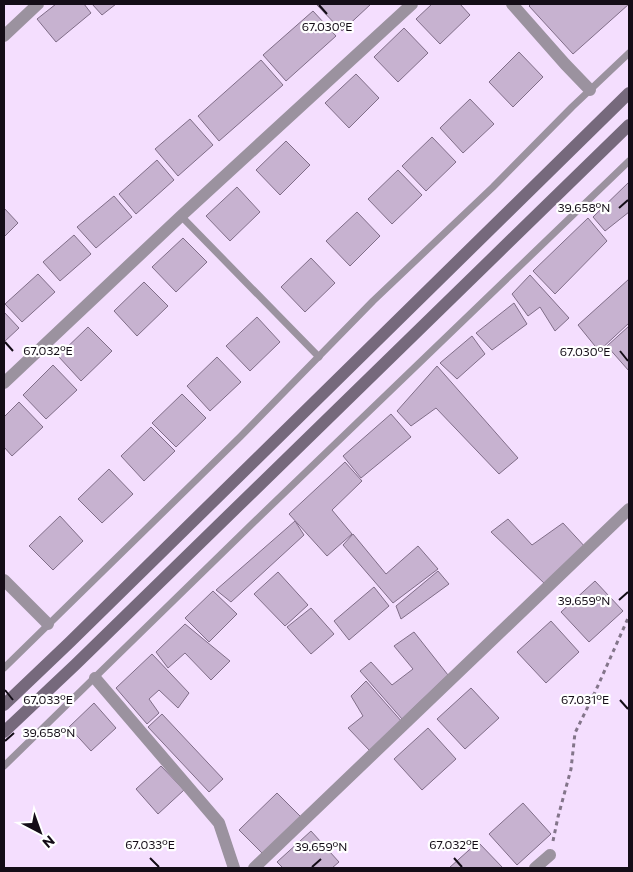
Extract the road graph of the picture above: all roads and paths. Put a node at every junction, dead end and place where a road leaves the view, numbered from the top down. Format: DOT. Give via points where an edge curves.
graph roads {
  1 [pos="38,4"];
  2 [pos="412,4"];
  3 [pos="512,4"];
  4 [pos="4,36"];
  5 [pos="629,53"];
  6 [pos="590,90"];
  7 [pos="629,93"];
  8 [pos="629,125"];
  9 [pos="629,162"];
  10 [pos="181,216"];
  11 [pos="319,357"];
  12 [pos="4,383"];
  13 [pos="629,510"];
  14 [pos="4,580"];
  15 [pos="629,616"];
  16 [pos="48,624"];
  17 [pos="4,668"];
  18 [pos="94,678"];
  19 [pos="4,705"];
  20 [pos="4,732"];
  21 [pos="4,766"];
  22 [pos="550,854"];
  23 [pos="234,868"];
  24 [pos="254,868"];
  25 [pos="535,868"];
  1 -- 4 [label="street"];
  2 -- 10 [label="street"];
  3 -- 6 [label="street"];
  5 -- 6 [label="lane"];
  6 -- 11 [label="lane"];
  7 -- 19 [label="main road"];
  8 -- 20 [label="main road"];
  9 -- 18 [label="lane"];
  10 -- 11 [label="lane"];
  10 -- 12 [label="street"];
  11 -- 16 [label="lane"];
  13 -- 24 [label="street"];
  14 -- 16 [label="street"];
  15 -- 22 [label="path" via="575,733 571,769"];
  16 -- 17 [label="lane"];
  18 -- 21 [label="lane"];
  18 -- 23 [label="street" via="219,823"];
  22 -- 25 [label="street"];
}
